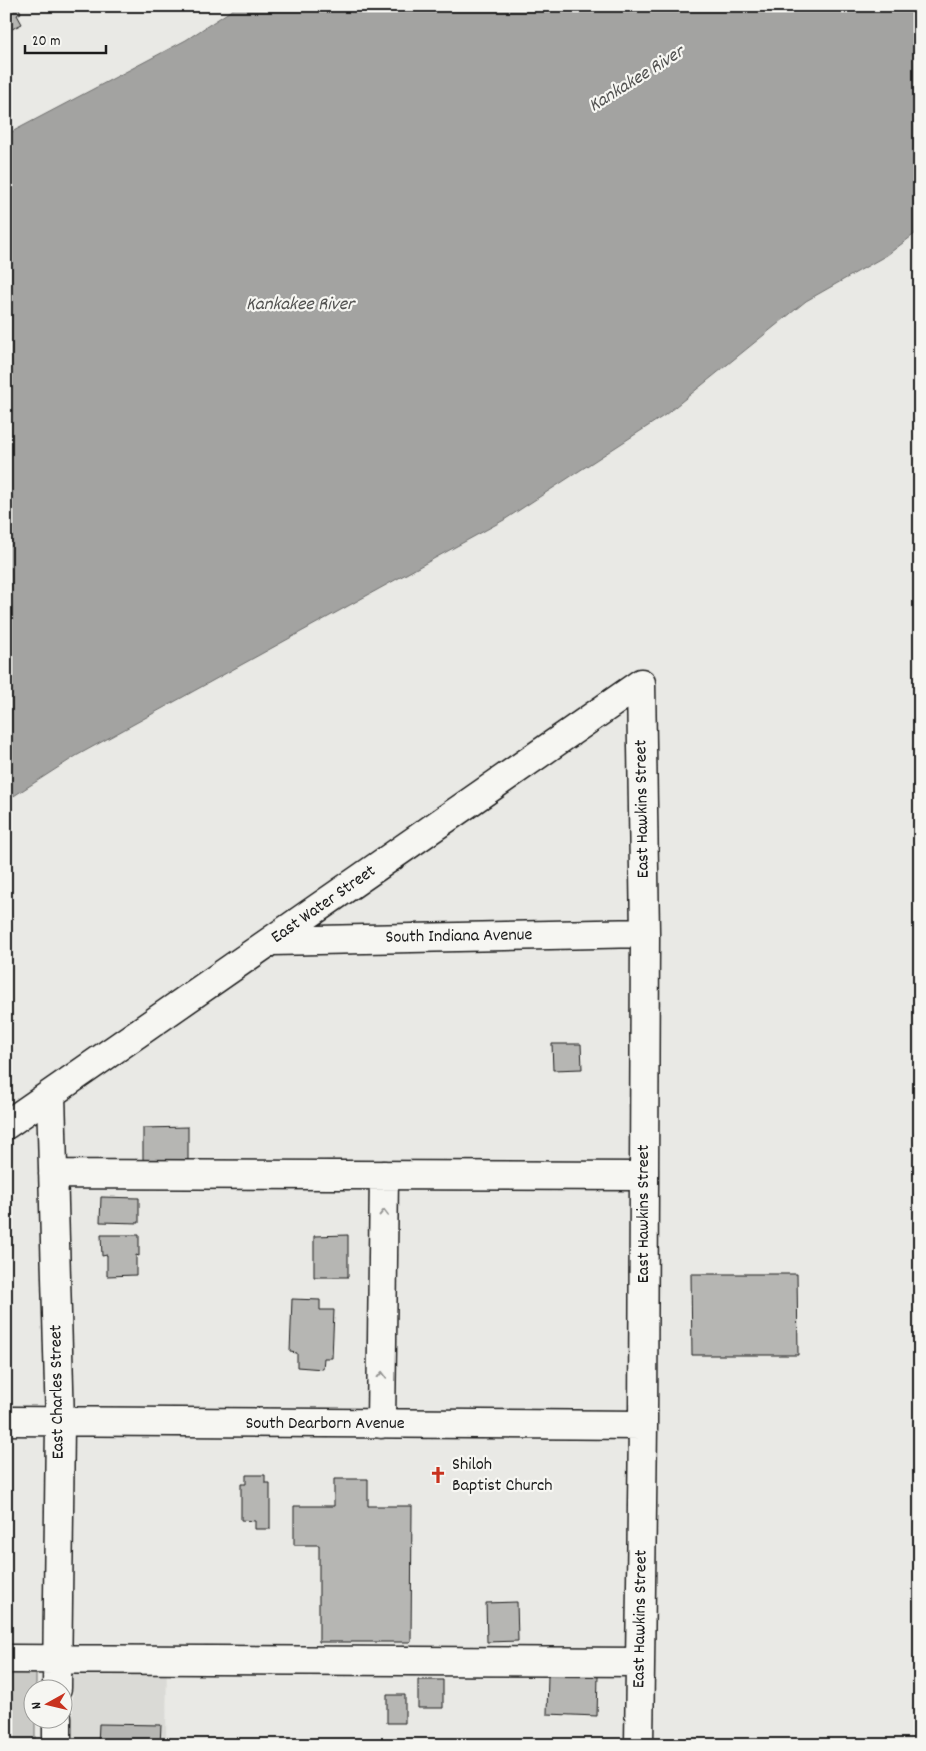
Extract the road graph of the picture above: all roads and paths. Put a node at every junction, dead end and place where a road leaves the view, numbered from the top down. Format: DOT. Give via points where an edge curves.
graph roads {
  1 [pos="641,683"];
  2 [pos="646,933"];
  3 [pos="272,941"];
  4 [pos="51,1095"];
  5 [pos="6,1125"];
  6 [pos="53,1174"];
  7 [pos="384,1175"];
  8 [pos="644,1176"];
  9 [pos="6,1421"];
  10 [pos="60,1422"];
  11 [pos="381,1424"];
  12 [pos="643,1425"];
  13 [pos="6,1659"];
  14 [pos="58,1659"];
  15 [pos="640,1662"];
  16 [pos="57,1678"];
  17 [pos="57,1728"];
  18 [pos="56,1745"];
  19 [pos="639,1745"];
  1 -- 2 [label="street, East Hawkins Street"];
  1 -- 3 [label="street, East Water Street"];
  2 -- 3 [label="street, South Indiana Avenue"];
  2 -- 8 [label="street, East Hawkins Street"];
  3 -- 4 [label="street, East Water Street"];
  4 -- 5 [label="street, East Water Street"];
  4 -- 6 [label="street, East Charles Street"];
  6 -- 7 [label="street"];
  6 -- 10 [label="street, East Charles Street"];
  7 -- 8 [label="street"];
  11 -- 7 [label="street, one-way"];
  8 -- 12 [label="street, East Hawkins Street"];
  9 -- 10 [label="street, South Dearborn Avenue"];
  10 -- 11 [label="street, South Dearborn Avenue"];
  10 -- 14 [label="street, East Charles Street"];
  11 -- 12 [label="street, South Dearborn Avenue"];
  12 -- 15 [label="street, East Hawkins Street"];
  13 -- 14 [label="street"];
  14 -- 15 [label="street"];
  14 -- 16 [label="street, East Charles Street"];
  15 -- 19 [label="street, East Hawkins Street"];
  17 -- 18 [label="street"];
}
